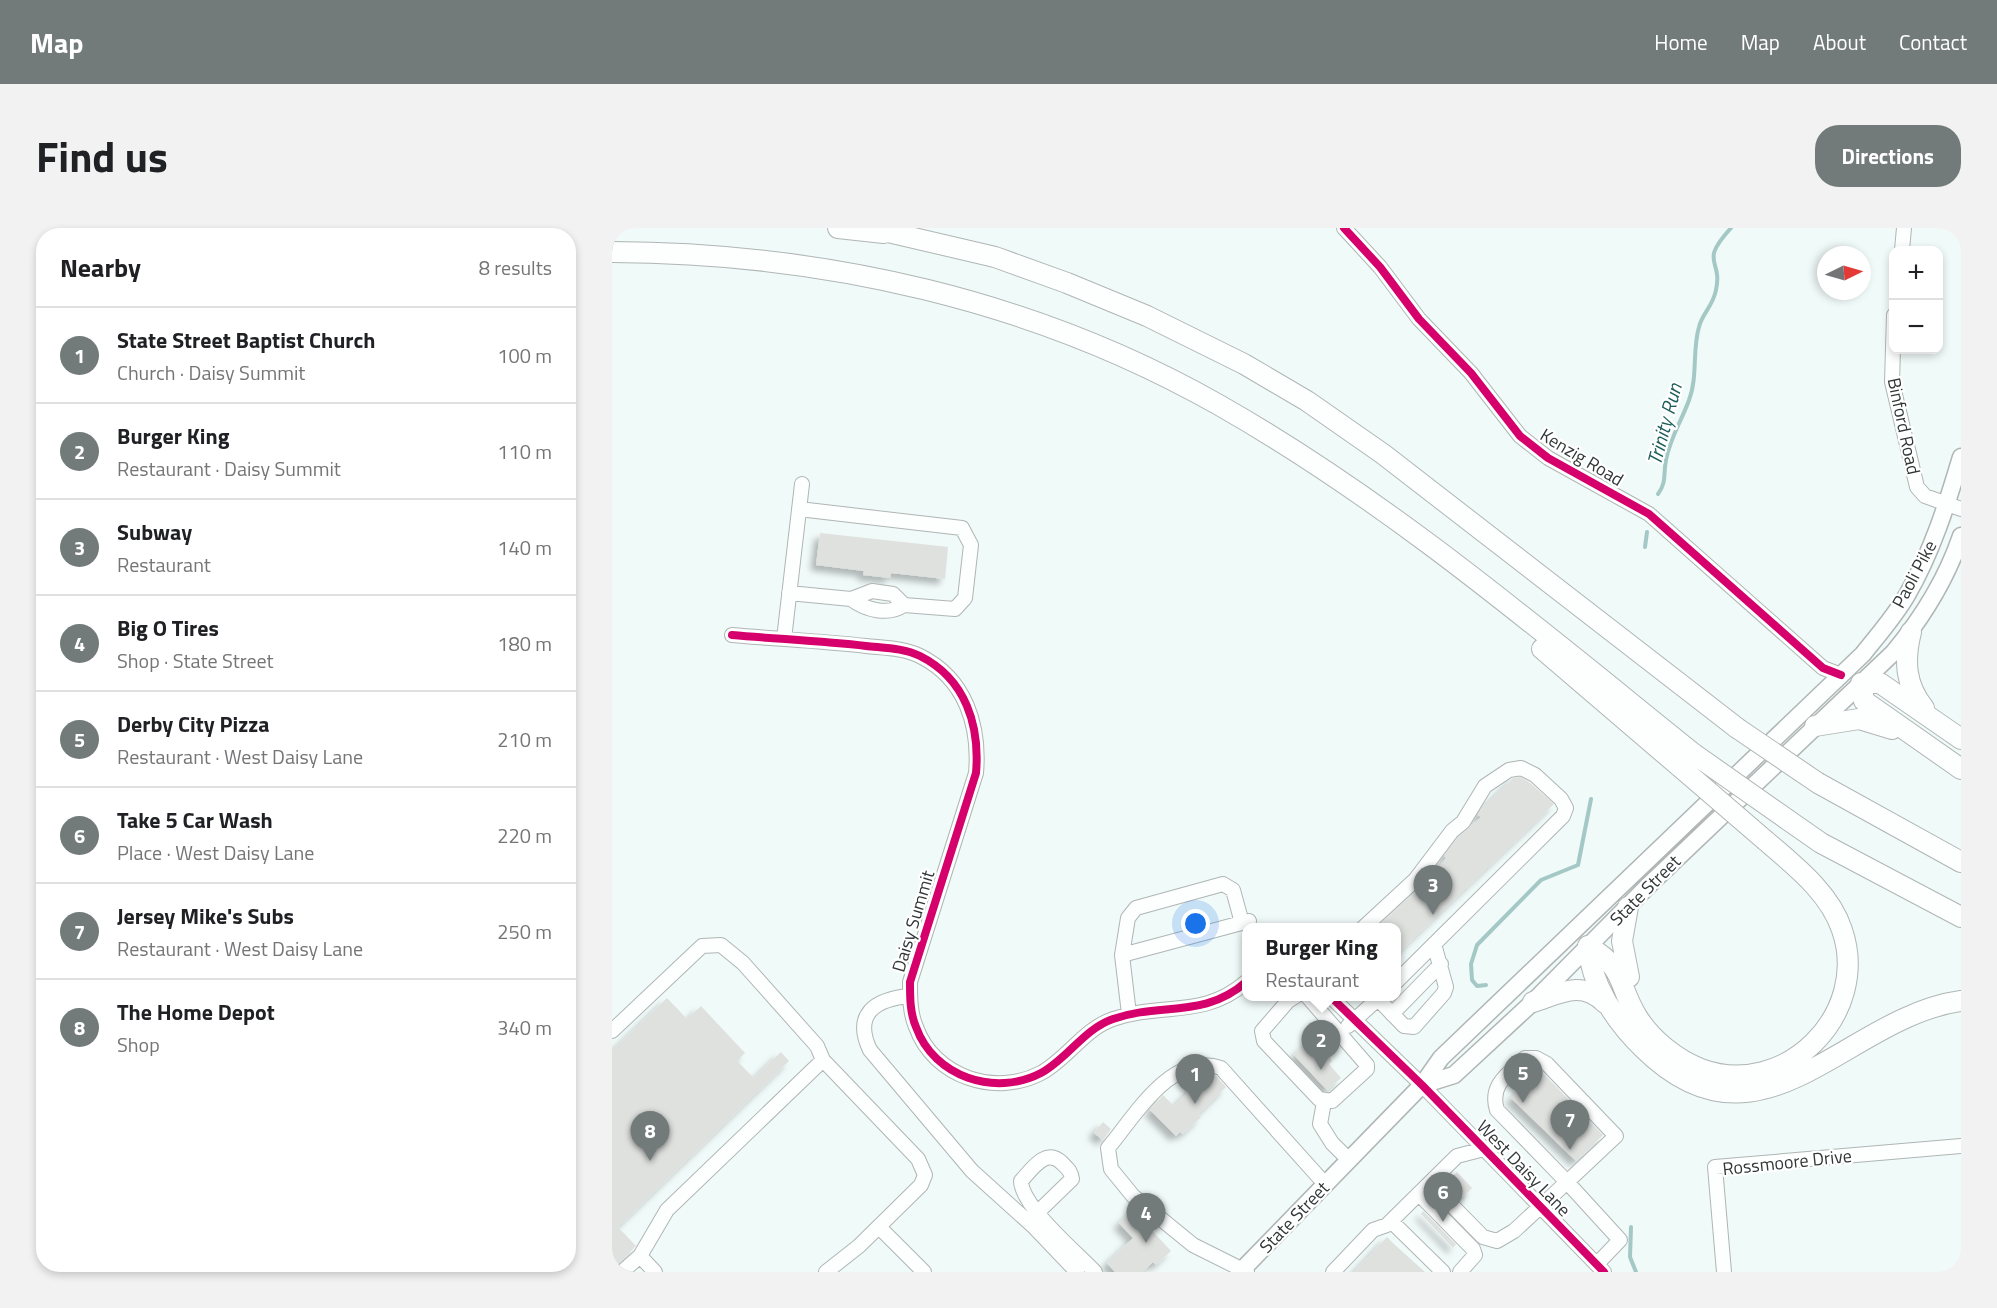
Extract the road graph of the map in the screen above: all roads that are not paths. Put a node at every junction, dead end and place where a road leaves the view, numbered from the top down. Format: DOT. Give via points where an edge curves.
graph roads {
  1 [pos="838,228"];
  2 [pos="871,228"];
  3 [pos="1344,228"];
  4 [pos="1904,228"];
  5 [pos="890,234"];
  6 [pos="1902,246"];
  7 [pos="612,252"];
  8 [pos="1892,354"];
  9 [pos="1961,457"];
  10 [pos="802,484"];
  11 [pos="1954,506"];
  12 [pos="799,509"];
  13 [pos="1961,536"];
  14 [pos="789,593"];
  15 [pos="1911,632"];
  16 [pos="732,635"];
  17 [pos="784,639"];
  18 [pos="1841,675"];
  19 [pos="1861,683"];
  20 [pos="1815,726"];
  21 [pos="1954,733"];
  22 [pos="1910,734"];
  23 [pos="1687,761"];
  24 [pos="1961,769"];
  25 [pos="1961,862"];
  26 [pos="1628,907"];
  27 [pos="1961,917"];
  28 [pos="1242,923"];
  29 [pos="1242,923"];
  30 [pos="1367,923"];
  31 [pos="1573,932"];
  32 [pos="1434,944"];
  33 [pos="1588,946"];
  34 [pos="1122,955"];
  35 [pos="1441,964"];
  36 [pos="1401,977"];
  37 [pos="1242,985"];
  38 [pos="910,996"];
  39 [pos="1288,1001"];
  40 [pos="1311,1001"];
  41 [pos="1335,1001"];
  42 [pos="1374,1001"];
  43 [pos="1381,1001"];
  44 [pos="1961,1001"];
  45 [pos="1533,1002"];
  46 [pos="1130,1014"];
  47 [pos="1392,1014"];
  48 [pos="1354,1021"];
  49 [pos="1623,1026"];
  50 [pos="612,1031"];
  51 [pos="1651,1033"];
  52 [pos="1340,1034"];
  53 [pos="824,1060"];
  54 [pos="1422,1085"];
  55 [pos="1324,1102"];
  56 [pos="1464,1128"];
  57 [pos="1961,1146"];
  58 [pos="1484,1149"];
  59 [pos="1457,1156"];
  60 [pos="1349,1160"];
  61 [pos="1567,1182"];
  62 [pos="1430,1183"];
  63 [pos="1326,1185"];
  64 [pos="1419,1194"];
  65 [pos="1540,1206"];
  66 [pos="1037,1218"];
  67 [pos="1391,1221"];
  68 [pos="879,1227"];
  69 [pos="1473,1249"];
  70 [pos="640,1256"];
  71 [pos="1600,1268"];
  72 [pos="1244,1271"];
  73 [pos="622,1272"];
  74 [pos="656,1272"];
  75 [pos="826,1272"];
  76 [pos="924,1272"];
  77 [pos="1077,1272"];
  78 [pos="1095,1272"];
  79 [pos="1333,1272"];
  80 [pos="1443,1272"];
  81 [pos="1460,1272"];
  82 [pos="1473,1272"];
  83 [pos="1724,1272"];
  1 -- 5 [label="highway"];
  2 -- 5 [label="highway"];
  3 -- 18 [label="street, Kenzig Road" via="1419,319 1471,373 1520,436 1548,458 1649,514 1823,668"];
  4 -- 6 [label="street"];
  5 -- 25 [label="highway, bridge" via="995,257 1067,283 1147,316 1244,364 1374,447 1737,728 1818,783"];
  7 -- 23 [label="highway" via="731,256 816,266 899,282 1021,317 1138,364 1217,404 1290,448 1395,521"];
  8 -- 11 [label="street, Binford Road" via="1892,382 1907,451 1921,492"];
  9 -- 11 [label="main road, Paoli Pike"];
  10 -- 12 [label="street"];
  11 -- 18 [label="main road, Paoli Pike" via="1906,597 1863,654"];
  12 -- 14 [label="street"];
  12 -- 14 [label="street" via="962,528 971,542 965,598 952,610 904,605 893,594 872,591 851,599"];
  13 -- 15 [label="main road, Paoli Pike" via="1949,570"];
  14 -- 17 [label="street"];
  15 -- 19 [label="main road, Paoli Pike"];
  15 -- 21 [label="highway" via="1906,669 1911,690 1927,711"];
  16 -- 17 [label="street, Daisy Summit"];
  17 -- 38 [label="street, Daisy Summit" via="891,649 921,657 955,685 975,725 976,773 914,963"];
  18 -- 19 [label="main road"];
  18 -- 31 [label="main road, State Street"];
  19 -- 20 [label="main road, State Street"];
  19 -- 21 [label="highway" via="1880,683"];
  19 -- 22 [label="highway" via="1864,701"];
  20 -- 22 [label="highway" via="1859,719"];
  20 -- 26 [label="main road, State Street"];
  22 -- 24 [label="highway"];
  23 -- 27 [label="highway, bridge" via="1821,843"];
  23 -- 51 [label="highway, bridge" via="1818,889 1843,930 1848,975 1835,1018 1822,1036 1807,1051 1769,1071 1746,1075 1702,1069 1683,1060"];
  26 -- 33 [label="main road, State Street"];
  26 -- 51 [label="highway" via="1622,928 1622,952"];
  28 -- 34 [label="street"];
  29 -- 34 [label="street" via="1246,922 1233,890 1223,884 1136,908 1128,918"];
  30 -- 32 [label="street" via="1415,880 1463,822 1485,786 1509,770 1521,768 1535,775 1561,799 1566,808 1563,816"];
  31 -- 33 [label="main road"];
  31 -- 54 [label="main road, State Street" via="1441,1058"];
  32 -- 35 [label="street"];
  32 -- 36 [label="street"];
  33 -- 45 [label="main road, State Street"];
  33 -- 49 [label="highway" via="1594,981"];
  33 -- 51 [label="highway" via="1611,961 1639,1020"];
  34 -- 46 [label="street"];
  35 -- 47 [label="street"];
  35 -- 47 [label="street" via="1447,982 1444,993 1414,1026 1404,1026"];
  37 -- 46 [label="street, Daisy Summit" via="1221,1000 1197,1007"];
  38 -- 46 [label="street, Daisy Summit" via="916,1029 936,1059 970,1079 988,1083 1007,1084 1042,1072 1091,1031 1111,1019"];
  38 -- 66 [label="street" via="891,998 868,1014 863,1028 870,1050 957,1155"];
  39 -- 55 [label="street" via="1262,1031 1264,1041"];
  40 -- 52 [label="street"];
  41 -- 48 [label="street"];
  42 -- 48 [label="street"];
  43 -- 47 [label="street"];
  44 -- 49 [label="highway" via="1904,1018 1795,1080 1751,1092 1719,1091 1687,1082 1652,1058"];
  45 -- 49 [label="highway" via="1567,989 1587,991 1602,1000"];
  45 -- 54 [label="main road, State Street" via="1454,1075"];
  48 -- 52 [label="street"];
  48 -- 54 [label="street, West Daisy Lane"];
  50 -- 53 [label="street" via="702,946 715,944 727,947 743,963 817,1046"];
  52 -- 55 [label="street" via="1367,1069 1332,1101"];
  53 -- 68 [label="street" via="923,1166 921,1185"];
  53 -- 70 [label="street" via="667,1210"];
  54 -- 56 [label="street, West Daisy Lane"];
  54 -- 60 [label="main road, State Street"];
  55 -- 60 [label="street" via="1320,1124"];
  56 -- 58 [label="street, West Daisy Lane"];
  56 -- 59 [label="street"];
  57 -- 83 [label="street, Rossmoore Drive" via="1715,1167"];
  58 -- 59 [label="street"];
  58 -- 65 [label="street, West Daisy Lane"];
  59 -- 62 [label="street"];
  60 -- 63 [label="main road, State Street"];
  61 -- 61 [label="street" via="1616,1136 1547,1064 1525,1058 1495,1087 1497,1110"];
  61 -- 65 [label="street"];
  61 -- 71 [label="street" via="1620,1240"];
  62 -- 64 [label="street"];
  62 -- 65 [label="street" via="1483,1237 1492,1241 1507,1237"];
  63 -- 72 [label="main road, State Street"];
  63 -- 72 [label="street" via="1221,1068 1205,1062 1186,1067 1156,1089 1108,1148 1111,1169 1133,1196 1193,1245"];
  64 -- 67 [label="street"];
  64 -- 69 [label="street"];
  65 -- 71 [label="street, West Daisy Lane"];
  66 -- 77 [label="street"];
  66 -- 78 [label="street"];
  67 -- 79 [label="street" via="1373,1230"];
  67 -- 80 [label="street"];
  68 -- 75 [label="street" via="846,1259"];
  68 -- 76 [label="street"];
  69 -- 81 [label="street" via="1473,1261"];
  69 -- 82 [label="street" via="1480,1262"];
  70 -- 73 [label="street"];
  70 -- 74 [label="street"];
}
